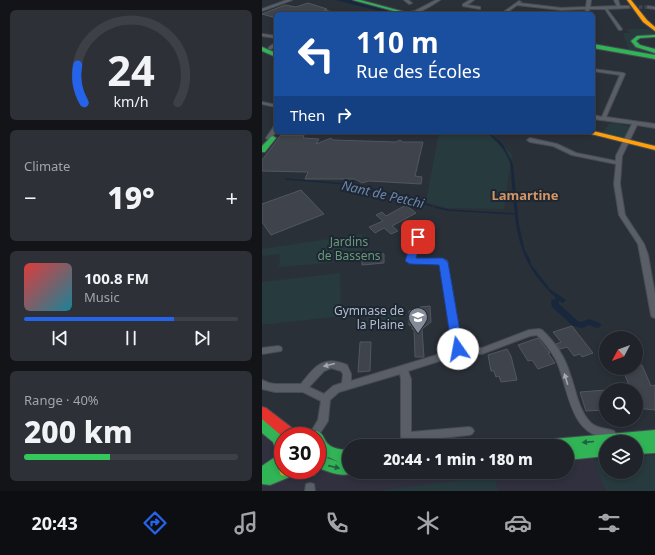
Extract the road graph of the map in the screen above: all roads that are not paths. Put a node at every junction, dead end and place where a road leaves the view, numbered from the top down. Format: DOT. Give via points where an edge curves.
graph roads {
  1 [pos="287,0"];
  2 [pos="290,0"];
  3 [pos="355,0"];
  4 [pos="406,0"];
  5 [pos="438,0"];
  6 [pos="472,0"];
  7 [pos="521,0"];
  8 [pos="589,0"];
  9 [pos="616,0"];
  10 [pos="410,3"];
  11 [pos="516,4"];
  12 [pos="549,4"];
  13 [pos="632,4"];
  14 [pos="479,8"];
  15 [pos="544,8"];
  16 [pos="619,8"];
  17 [pos="655,8"];
  18 [pos="572,9"];
  19 [pos="588,9"];
  20 [pos="606,9"];
  21 [pos="262,10"];
  22 [pos="408,12"];
  23 [pos="414,12"];
  24 [pos="506,12"];
  25 [pos="542,12"];
  26 [pos="571,12"];
  27 [pos="587,12"];
  28 [pos="651,15"];
  29 [pos="655,26"];
  30 [pos="620,29"];
  31 [pos="655,30"];
  32 [pos="263,35"];
  33 [pos="655,36"];
  34 [pos="274,37"];
  35 [pos="595,46"];
  36 [pos="655,50"];
  37 [pos="655,56"];
  38 [pos="595,70"];
  39 [pos="262,103"];
  40 [pos="274,106"];
  41 [pos="595,117"];
  42 [pos="603,119"];
  43 [pos="635,124"];
  44 [pos="655,126"];
  45 [pos="274,133"];
  46 [pos="595,133"];
  47 [pos="530,140"];
  48 [pos="627,141"];
  49 [pos="262,145"];
  50 [pos="655,148"];
  51 [pos="262,150"];
  52 [pos="618,163"];
  53 [pos="418,237"];
  54 [pos="655,315"];
  55 [pos="278,349"];
  56 [pos="458,349"];
  57 [pos="262,351"];
  58 [pos="403,370"];
  59 [pos="262,384"];
  60 [pos="346,386"];
  61 [pos="303,388"];
  62 [pos="326,398"];
  63 [pos="262,412"];
  64 [pos="262,425"];
  65 [pos="280,427"];
  66 [pos="320,427"];
  67 [pos="469,431"];
  68 [pos="274,435"];
  69 [pos="655,436"];
  70 [pos="574,443"];
  71 [pos="655,447"];
  72 [pos="643,448"];
  73 [pos="326,449"];
  74 [pos="599,451"];
  75 [pos="574,453"];
  76 [pos="342,456"];
  77 [pos="326,465"];
  78 [pos="342,468"];
  79 [pos="274,471"];
  80 [pos="274,475"];
  81 [pos="262,476"];
  1 -- 21 [label="street"];
  2 -- 21 [label="street"];
  3 -- 22 [label="main road"];
  4 -- 10 [label="street"];
  5 -- 23 [label="street"];
  6 -- 14 [label="street" via="464,5"];
  7 -- 11 [label="street"];
  8 -- 19 [label="street"];
  9 -- 16 [label="street"];
  11 -- 15 [label="street"];
  11 -- 24 [label="street"];
  12 -- 15 [label="street"];
  13 -- 16 [label="street"];
  13 -- 28 [label="main road"];
  13 -- 29 [label="main road"];
  13 -- 31 [label="main road"];
  15 -- 18 [label="street"];
  15 -- 25 [label="street"];
  16 -- 20 [label="street"];
  17 -- 28 [label="street"];
  18 -- 19 [label="street"];
  18 -- 26 [label="street"];
  19 -- 20 [label="street"];
  19 -- 27 [label="street"];
  20 -- 30 [label="street"];
  32 -- 34 [label="street"];
  33 -- 36 [label="main road" via="643,36 634,40 635,44"];
  35 -- 37 [label="main road"];
  38 -- 42 [label="street" via="624,74"];
  39 -- 40 [label="street"];
  41 -- 42 [label="street"];
  42 -- 43 [label="street"];
  43 -- 44 [label="street"];
  43 -- 48 [label="street"];
  45 -- 49 [label="main road"];
  45 -- 51 [label="main road"];
  46 -- 48 [label="main road"];
  47 -- 52 [label="street" via="555,145 574,154"];
  48 -- 50 [label="main road"];
  48 -- 52 [label="street"];
  52 -- 54 [label="street" via="622,215 641,244"];
  53 -- 56 [label="street" via="410,261 443,262"];
  55 -- 57 [label="street"];
  56 -- 58 [label="street" via="443,357"];
  69 -- 56 [label="street, one-way" via="645,432 604,434 584,422 579,416 561,362 539,332 529,333 482,351"];
  58 -- 60 [label="street"];
  58 -- 67 [label="street" via="406,379 406,437"];
  59 -- 61 [label="street" via="273,388"];
  60 -- 61 [label="street, one-way" via="347,374 344,368 333,363 318,370"];
  60 -- 62 [label="street" via="336,389"];
  61 -- 62 [label="street" via="320,398"];
  62 -- 66 [label="street"];
  63 -- 65 [label="main road"];
  64 -- 68 [label="main road"];
  69 -- 70 [label="main road, one-way"];
  71 -- 72 [label="main road"];
  73 -- 76 [label="main road"];
  74 -- 75 [label="main road"];
  77 -- 78 [label="main road, one-way"];
  79 -- 81 [label="main road"];
  80 -- 81 [label="main road" via="270,478"];
}
